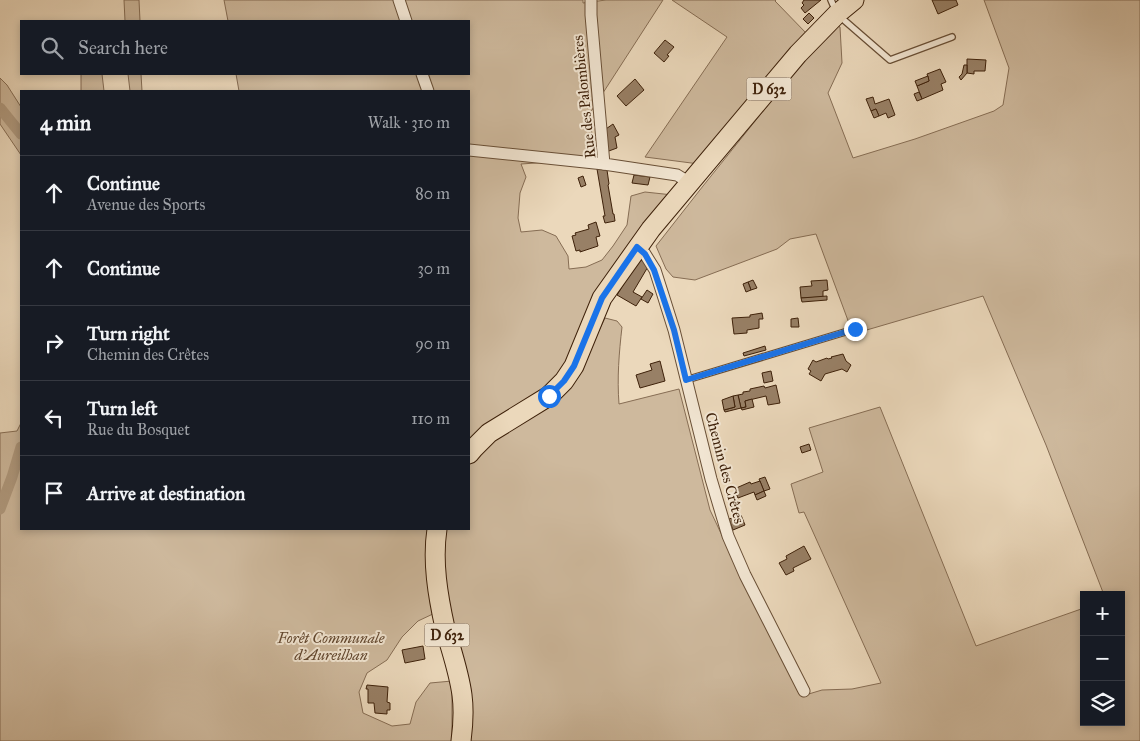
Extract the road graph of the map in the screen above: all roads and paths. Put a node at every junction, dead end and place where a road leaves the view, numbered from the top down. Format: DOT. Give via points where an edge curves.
graph roads {
  1 [pos="399,0"];
  2 [pos="591,0"];
  3 [pos="854,0"];
  4 [pos="834,7"];
  5 [pos="406,20"];
  6 [pos="952,37"];
  7 [pos="422,75"];
  8 [pos="428,90"];
  9 [pos="470,150"];
  10 [pos="604,164"];
  11 [pos="690,183"];
  12 [pos="637,247"];
  13 [pos="855,329"];
  14 [pos="686,380"];
  15 [pos="470,453"];
  16 [pos="437,530"];
  17 [pos="804,691"];
  18 [pos="461,741"];
  1 -- 5 [label="street"];
  2 -- 10 [label="street, Rue des Palombières"];
  3 -- 4 [label="main road, D 632"];
  4 -- 6 [label="lane" via="890,60"];
  4 -- 11 [label="main road, D 632"];
  7 -- 8 [label="street"];
  9 -- 10 [label="street"];
  10 -- 11 [label="street, Rue des Palombières" via="677,175"];
  11 -- 12 [label="main road, D 632"];
  12 -- 14 [label="street, Chemin des Crêtes" via="654,270"];
  12 -- 15 [label="main road, D 632" via="602,298 574,366 564,381 549,396 489,433"];
  13 -- 14 [label="lane"];
  14 -- 17 [label="street, Chemin des Crêtes" via="728,536"];
  16 -- 18 [label="main road, D 632" via="437,588 462,696"];
}
